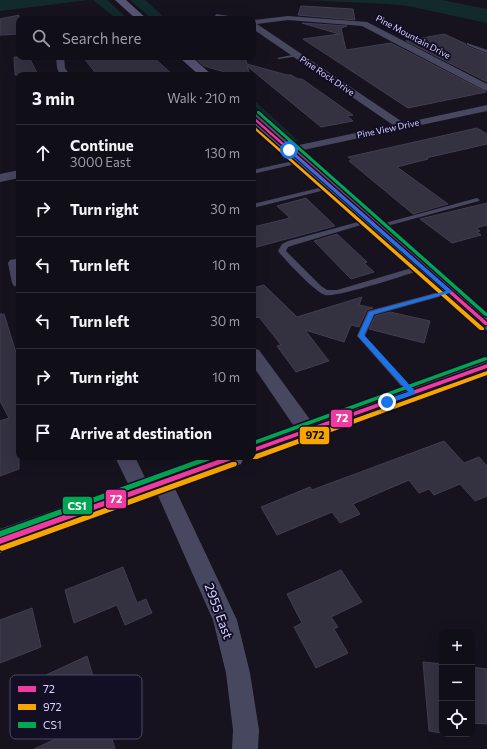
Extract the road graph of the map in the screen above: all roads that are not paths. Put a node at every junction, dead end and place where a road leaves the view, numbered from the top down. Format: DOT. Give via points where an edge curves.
graph roads {
  1 [pos="120,0"];
  2 [pos="139,16"];
  3 [pos="256,22"];
  4 [pos="256,27"];
  5 [pos="469,44"];
  6 [pos="487,52"];
  7 [pos="297,55"];
  8 [pos="279,58"];
  9 [pos="60,60"];
  10 [pos="188,60"];
  11 [pos="63,72"];
  12 [pos="202,72"];
  13 [pos="487,88"];
  14 [pos="487,108"];
  15 [pos="256,120"];
  16 [pos="402,126"];
  17 [pos="289,150"];
  18 [pos="302,161"];
  19 [pos="256,171"];
  20 [pos="16,175"];
  21 [pos="0,178"];
  22 [pos="331,187"];
  23 [pos="477,200"];
  24 [pos="256,205"];
  25 [pos="372,224"];
  26 [pos="14,263"];
  27 [pos="422,267"];
  28 [pos="16,271"];
  29 [pos="450,292"];
  30 [pos="487,324"];
  31 [pos="256,358"];
  32 [pos="487,366"];
  33 [pos="412,393"];
  34 [pos="307,430"];
  35 [pos="256,449"];
  36 [pos="128,460"];
  37 [pos="224,460"];
  38 [pos="151,486"];
  39 [pos="0,541"];
  40 [pos="245,749"];
  1 -- 2 [label="main road"];
  3 -- 13 [label="street, Pine Mountain Drive" via="288,18 364,24"];
  4 -- 7 [label="street, Pine Rock Drive"];
  5 -- 6 [label="lane"];
  7 -- 8 [label="lane"];
  7 -- 16 [label="street, Pine Rock Drive"];
  9 -- 11 [label="street"];
  10 -- 12 [label="main road"];
  14 -- 16 [label="street, Pine View Drive"];
  15 -- 17 [label="main road"];
  16 -- 17 [label="street, Pine View Drive"];
  17 -- 18 [label="main road"];
  18 -- 19 [label="lane"];
  18 -- 22 [label="main road"];
  20 -- 21 [label="street"];
  22 -- 24 [label="lane"];
  22 -- 25 [label="main road"];
  23 -- 25 [label="lane"];
  25 -- 27 [label="main road"];
  25 -- 27 [label="lane" via="291,243 282,250 318,288 326,293 338,292"];
  26 -- 28 [label="street"];
  27 -- 29 [label="main road"];
  29 -- 30 [label="main road"];
  29 -- 33 [label="lane" via="371,313 361,336"];
  31 -- 34 [label="street"];
  32 -- 33 [label="main road"];
  33 -- 34 [label="main road"];
  34 -- 35 [label="main road"];
  36 -- 38 [label="street, 2955 East"];
  37 -- 38 [label="main road"];
  38 -- 39 [label="main road"];
  38 -- 40 [label="street, 2955 East" via="206,576 225,620 238,673 246,730"];
}
